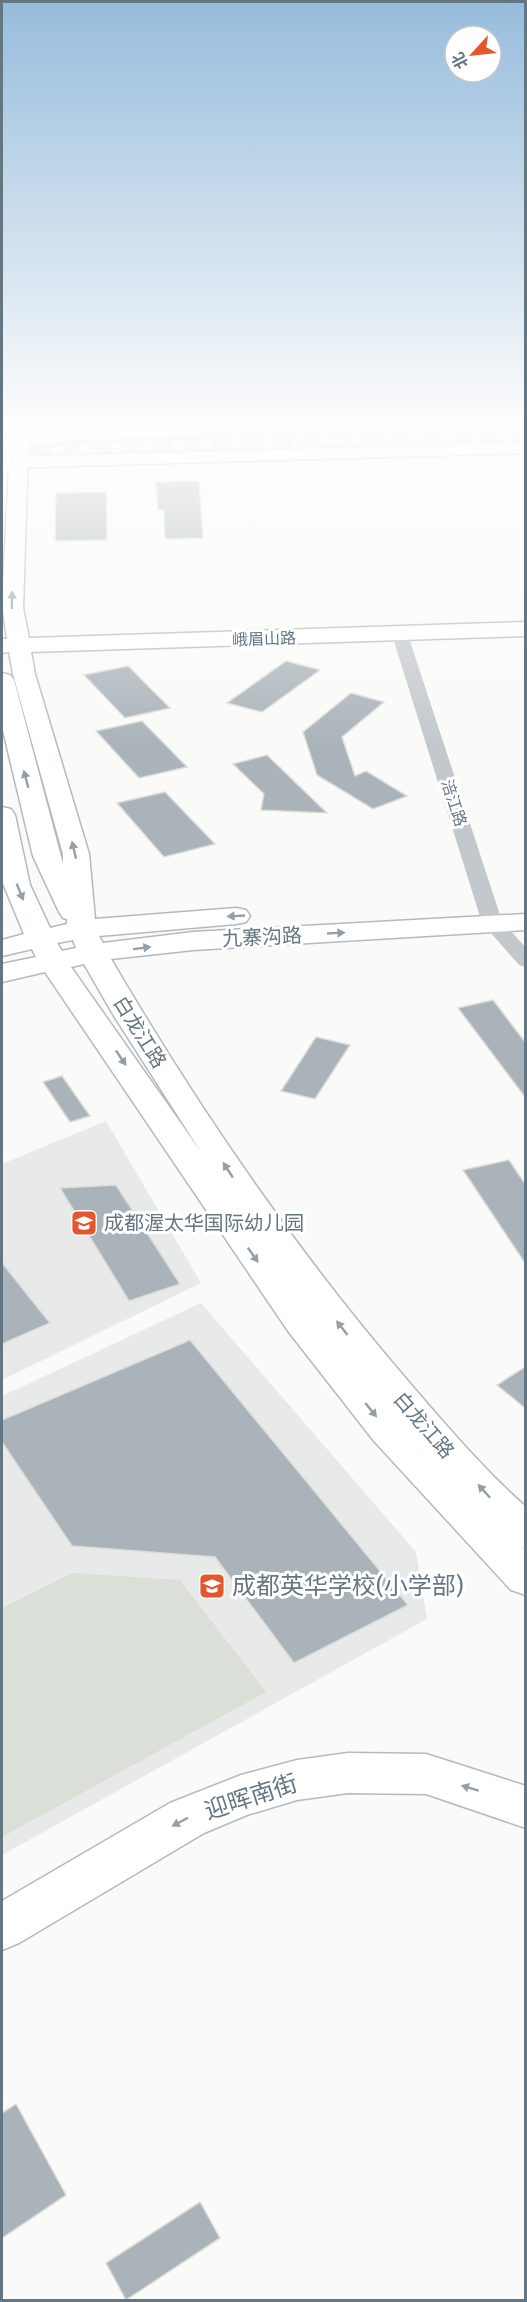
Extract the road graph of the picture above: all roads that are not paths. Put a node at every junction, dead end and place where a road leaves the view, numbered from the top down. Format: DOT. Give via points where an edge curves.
graph roads {
  1 [pos="12,531"];
  2 [pos="525,629"];
  3 [pos="400,635"];
  4 [pos="10,646"];
  5 [pos="2,680"];
  6 [pos="2,815"];
  7 [pos="525,903"];
  8 [pos="489,913"];
  9 [pos="525,922"];
  10 [pos="87,941"];
  11 [pos="2,948"];
  12 [pos="46,950"];
  13 [pos="525,961"];
  14 [pos="2,973"];
  15 [pos="525,1532"];
  16 [pos="525,1578"];
  17 [pos="525,1807"];
  18 [pos="2,1927"];
  4 -- 1 [label="street, 白龙江路, one-way"];
  2 -- 3 [label="street, 峨眉山路"];
  3 -- 4 [label="street, 峨眉山路"];
  3 -- 8 [label="street, 涪江路"];
  10 -- 4 [label="street, 白龙江路, one-way" via="76,854 24,674"];
  10 -- 5 [label="street, one-way" via="46,856"];
  6 -- 12 [label="street, 白龙江路, one-way" via="16,885"];
  7 -- 8 [label="street, 九寨沟路"];
  8 -- 9 [label="street, 九寨沟路"];
  8 -- 10 [label="street, 九寨沟路" via="194,941"];
  8 -- 13 [label="street, 涪江路"];
  10 -- 12 [label="street, 九寨沟路"];
  15 -- 10 [label="street, 白龙江路, one-way" via="421,1422 283,1250 179,1095"];
  11 -- 12 [label="street, 九寨沟路"];
  12 -- 14 [label="street, 九寨沟路"];
  12 -- 16 [label="street, 白龙江路, one-way" via="301,1322 388,1431"];
  17 -- 18 [label="street, 迎晖南街, one-way" via="426,1774 348,1773 297,1780 241,1796 187,1818"];
}
